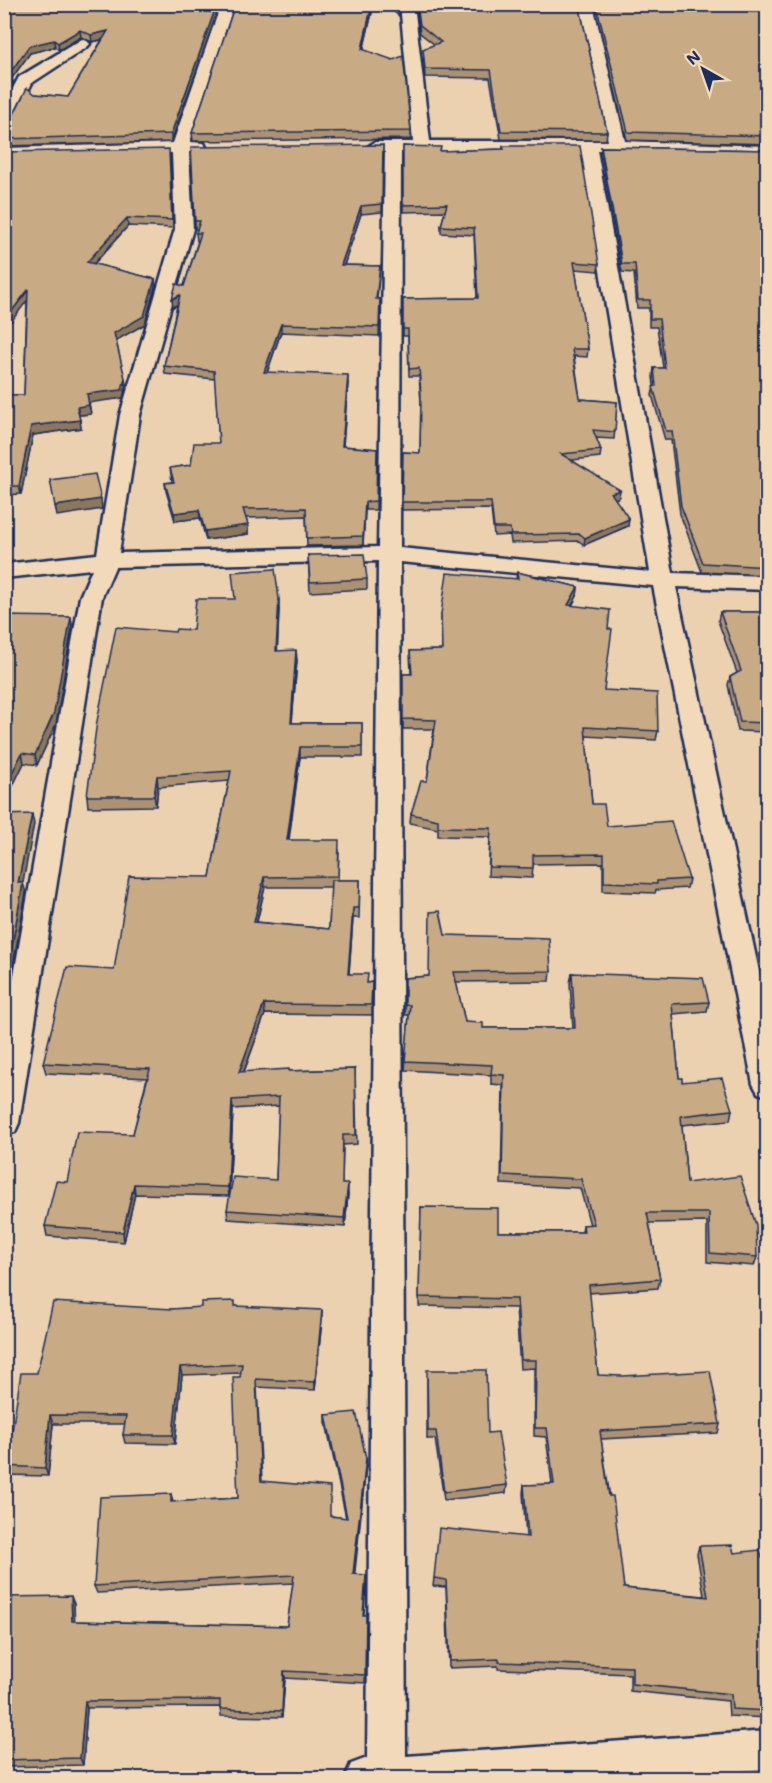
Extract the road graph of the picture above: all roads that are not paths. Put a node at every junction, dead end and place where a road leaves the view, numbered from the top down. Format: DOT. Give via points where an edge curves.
graph roads {
  1 [pos="229,4"];
  2 [pos="407,4"];
  3 [pos="586,4"];
  4 [pos="765,4"];
  5 [pos="768,10"];
  6 [pos="82,44"];
  7 [pos="4,78"];
  8 [pos="25,80"];
  9 [pos="4,123"];
  10 [pos="422,145"];
  11 [pos="588,145"];
  12 [pos="618,146"];
  13 [pos="180,147"];
  14 [pos="216,147"];
  15 [pos="357,147"];
  16 [pos="393,147"];
  17 [pos="768,151"];
  18 [pos="4,153"];
  19 [pos="389,554"];
  20 [pos="107,560"];
  21 [pos="4,571"];
  22 [pos="663,580"];
  23 [pos="768,583"];
  24 [pos="768,1084"];
  25 [pos="4,1123"];
  26 [pos="768,1750"];
  27 [pos="379,1778"];
  1 -- 13 [label="street"];
  2 -- 10 [label="street"];
  3 -- 12 [label="street"];
  4 -- 5 [label="street"];
  6 -- 8 [label="street"];
  7 -- 8 [label="street"];
  8 -- 9 [label="street"];
  10 -- 11 [label="street"];
  10 -- 16 [label="street"];
  11 -- 12 [label="street"];
  11 -- 22 [label="street"];
  12 -- 17 [label="street"];
  13 -- 14 [label="street"];
  13 -- 18 [label="street"];
  13 -- 20 [label="street" via="184,229 130,415"];
  15 -- 16 [label="street"];
  16 -- 19 [label="street"];
  19 -- 20 [label="street"];
  19 -- 22 [label="street"];
  19 -- 27 [label="street"];
  20 -- 21 [label="street"];
  20 -- 25 [label="street" via="91,597"];
  22 -- 23 [label="street"];
  22 -- 24 [label="street"];
  26 -- 27 [label="street"];
}
